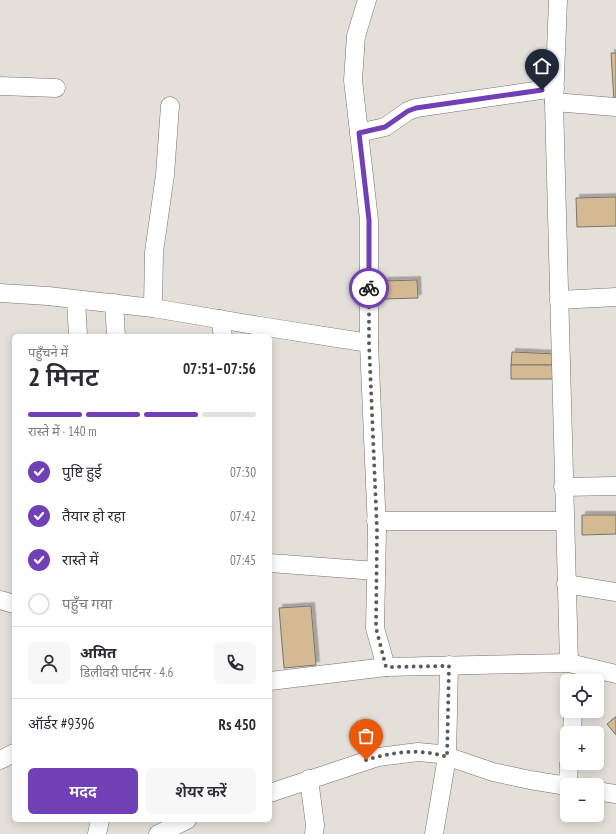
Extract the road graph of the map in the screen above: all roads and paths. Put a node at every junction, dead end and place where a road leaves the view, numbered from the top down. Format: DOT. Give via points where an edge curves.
graph roads {
  1 [pos="367,0"];
  2 [pos="558,0"];
  3 [pos="0,86"];
  4 [pos="56,88"];
  5 [pos="554,95"];
  6 [pos="170,106"];
  7 [pos="616,107"];
  8 [pos="359,133"];
  9 [pos="0,294"];
  10 [pos="616,297"];
  11 [pos="76,300"];
  12 [pos="559,300"];
  13 [pos="114,303"];
  14 [pos="153,308"];
  15 [pos="222,328"];
  16 [pos="78,334"];
  17 [pos="116,334"];
  18 [pos="369,343"];
  19 [pos="616,486"];
  20 [pos="563,487"];
  21 [pos="376,521"];
  22 [pos="564,521"];
  23 [pos="272,563"];
  24 [pos="376,571"];
  25 [pos="566,584"];
  26 [pos="616,592"];
  27 [pos="0,600"];
  28 [pos="12,603"];
  29 [pos="449,666"];
  30 [pos="386,667"];
  31 [pos="574,670"];
  32 [pos="616,674"];
  33 [pos="272,681"];
  34 [pos="12,754"];
  35 [pos="447,757"];
  36 [pos="0,760"];
  37 [pos="309,779"];
  38 [pos="560,784"];
  39 [pos="272,792"];
  40 [pos="604,792"];
  41 [pos="616,794"];
  42 [pos="100,822"];
  43 [pos="183,822"];
  44 [pos="97,834"];
  45 [pos="158,834"];
  46 [pos="314,834"];
  47 [pos="434,834"];
  1 -- 8 [label="street" via="356,36 353,80"];
  2 -- 5 [label="street"];
  3 -- 4 [label="street"];
  5 -- 7 [label="street"];
  5 -- 8 [label="street" via="416,108 385,127"];
  5 -- 12 [label="street"];
  6 -- 14 [label="street" via="154,252"];
  8 -- 18 [label="street" via="369,220"];
  9 -- 11 [label="street"];
  10 -- 12 [label="street"];
  11 -- 13 [label="street"];
  11 -- 16 [label="street"];
  12 -- 20 [label="street"];
  13 -- 14 [label="street"];
  13 -- 17 [label="street"];
  14 -- 15 [label="street"];
  15 -- 18 [label="street"];
  18 -- 21 [label="street"];
  19 -- 20 [label="street"];
  20 -- 22 [label="street"];
  21 -- 22 [label="street"];
  21 -- 24 [label="street"];
  22 -- 25 [label="street"];
  23 -- 24 [label="street"];
  24 -- 30 [label="street" via="376,628"];
  25 -- 26 [label="street"];
  25 -- 31 [label="street"];
  27 -- 28 [label="street"];
  29 -- 30 [label="street"];
  29 -- 31 [label="street"];
  29 -- 35 [label="street"];
  30 -- 33 [label="street"];
  31 -- 32 [label="street"];
  34 -- 36 [label="street"];
  35 -- 37 [label="street" via="432,752 378,757"];
  35 -- 38 [label="street" via="493,772"];
  35 -- 47 [label="street"];
  37 -- 39 [label="street"];
  37 -- 46 [label="street"];
  40 -- 41 [label="street"];
  42 -- 44 [label="street"];
  43 -- 45 [label="street"];
}
